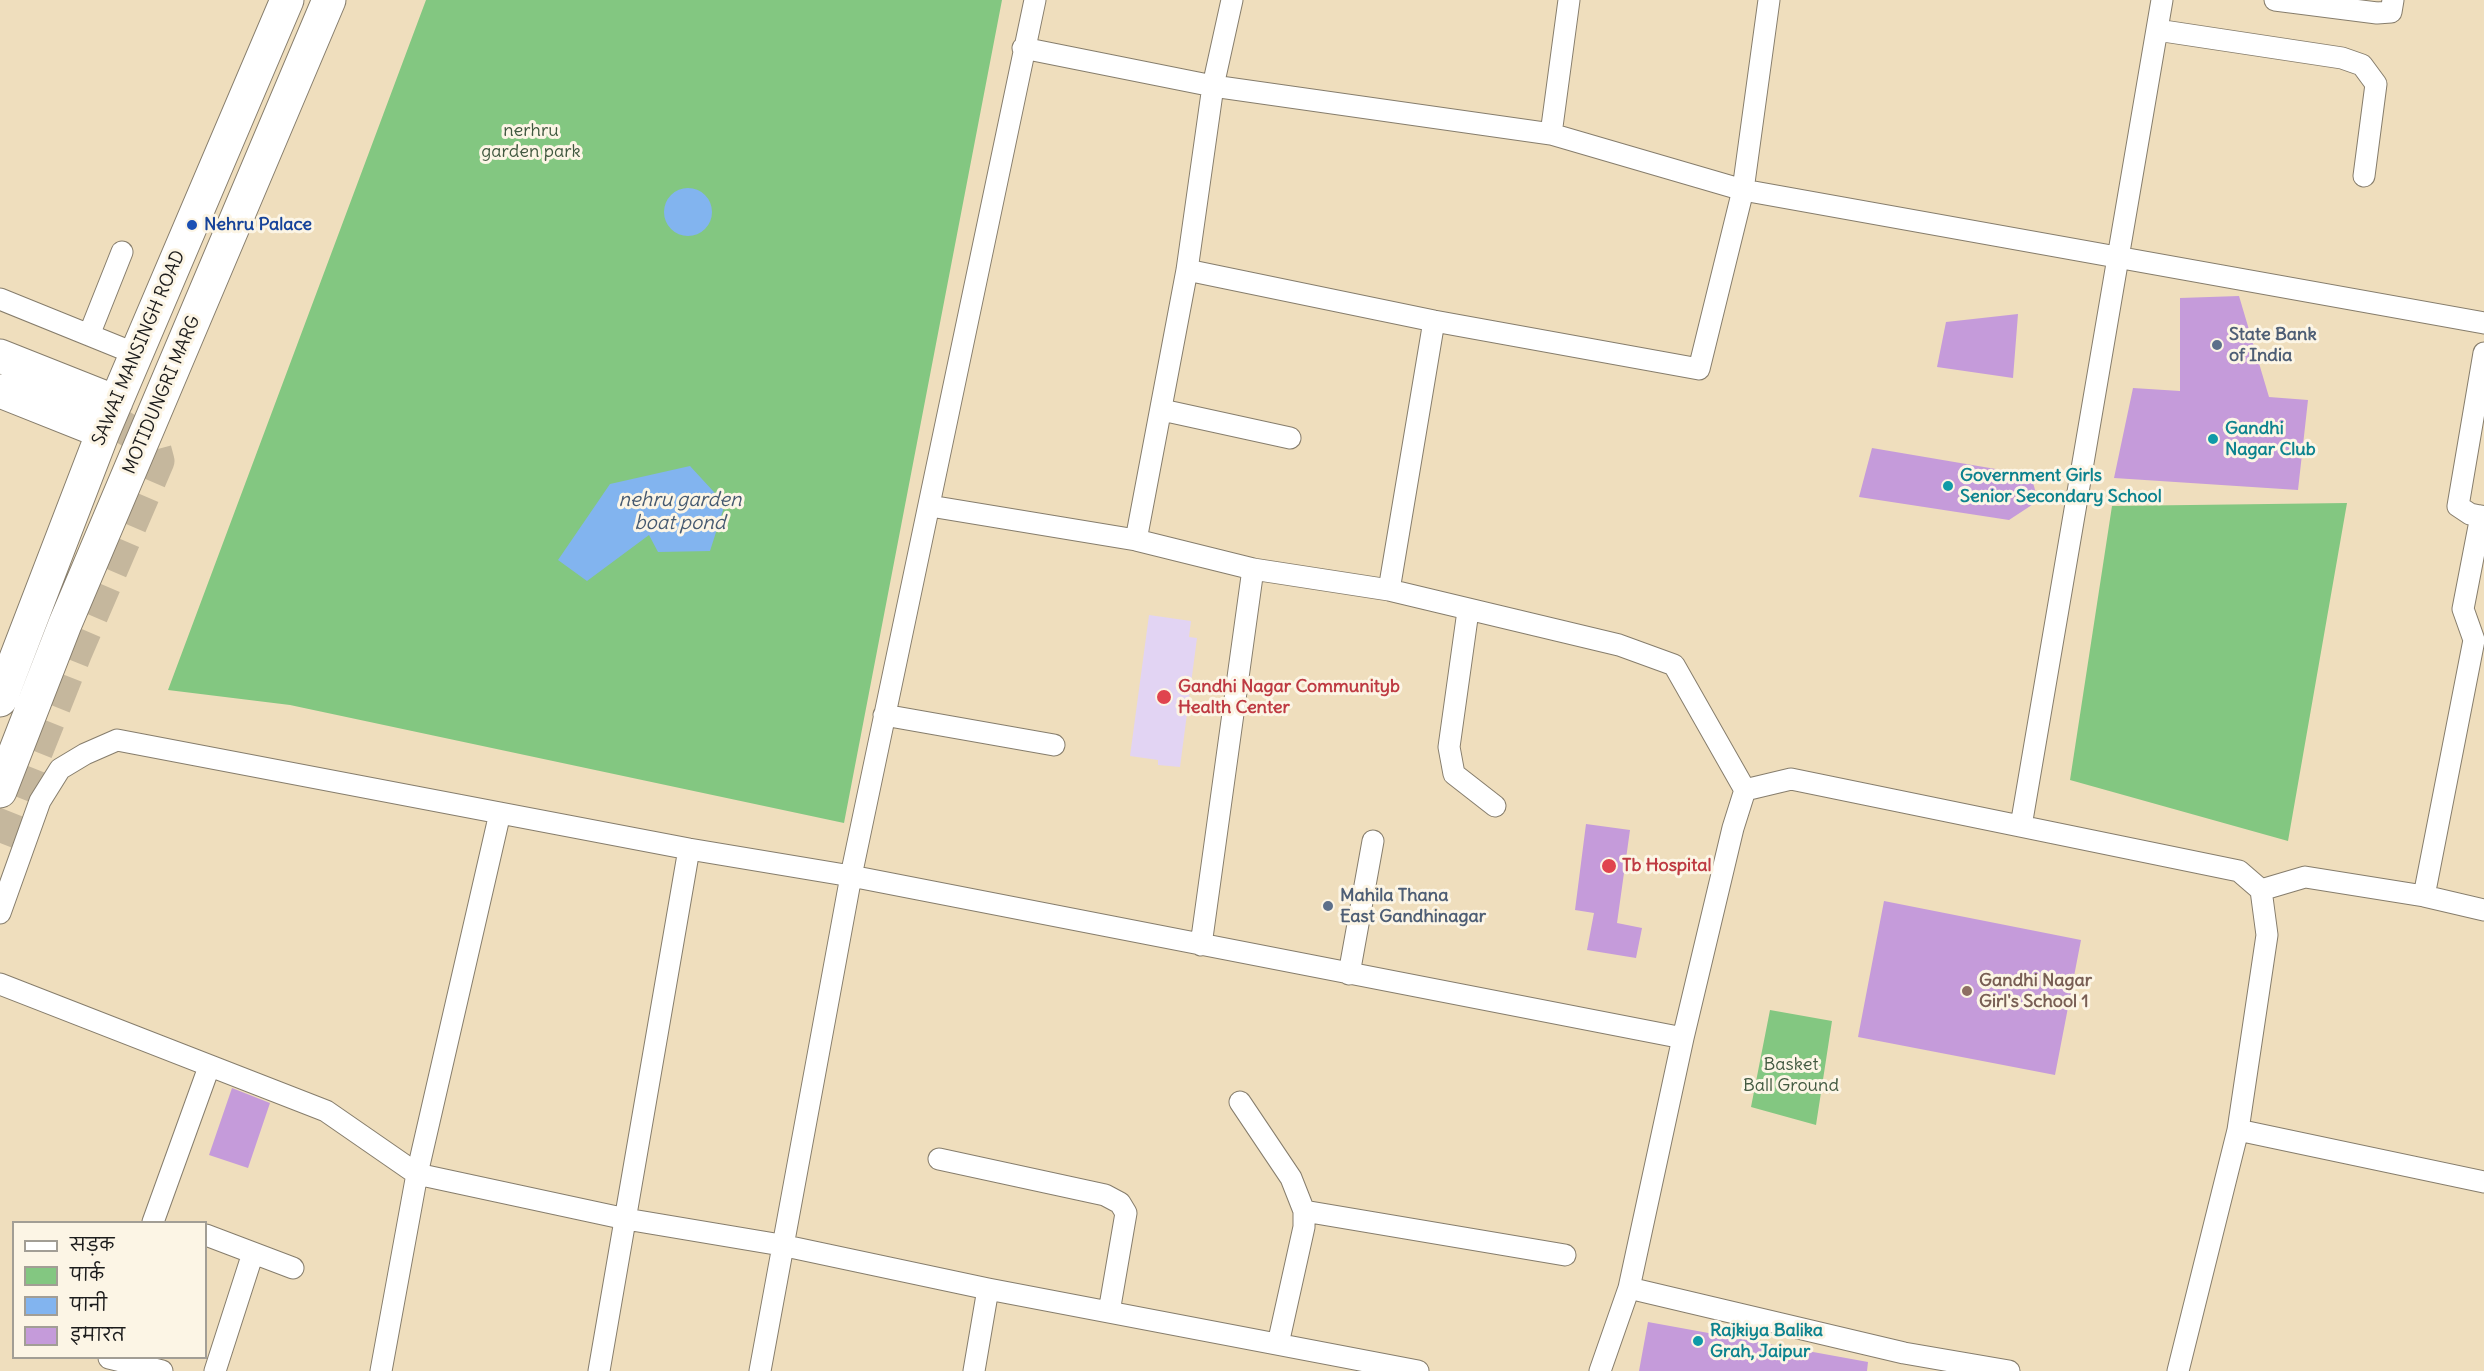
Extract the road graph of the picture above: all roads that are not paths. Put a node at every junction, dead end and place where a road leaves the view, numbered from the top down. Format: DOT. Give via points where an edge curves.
graph roads {
  1 [pos="287,0"];
  2 [pos="329,0"];
  3 [pos="1035,0"];
  4 [pos="1232,0"];
  5 [pos="1569,0"];
  6 [pos="1769,0"];
  7 [pos="2162,0"];
  8 [pos="2275,0"];
  9 [pos="2393,0"];
  10 [pos="2157,30"];
  11 [pos="1023,48"];
  12 [pos="1213,86"];
  13 [pos="1551,134"];
  14 [pos="2364,176"];
  15 [pos="1743,190"];
  16 [pos="122,252"];
  17 [pos="2117,259"];
  18 [pos="1187,270"];
  19 [pos="0,299"];
  20 [pos="1434,321"];
  21 [pos="2484,323"];
  22 [pos="89,335"];
  23 [pos="2484,353"];
  24 [pos="136,354"];
  25 [pos="0,356"];
  26 [pos="0,392"];
  27 [pos="116,402"];
  28 [pos="1162,410"];
  29 [pos="103,432"];
  30 [pos="1290,438"];
  31 [pos="930,507"];
  32 [pos="2483,517"];
  33 [pos="1136,540"];
  34 [pos="1253,569"];
  35 [pos="1389,590"];
  36 [pos="1468,611"];
  37 [pos="0,700"];
  38 [pos="884,715"];
  39 [pos="1054,745"];
  40 [pos="1745,790"];
  41 [pos="0,791"];
  42 [pos="1495,806"];
  43 [pos="500,813"];
  44 [pos="2020,826"];
  45 [pos="1373,841"];
  46 [pos="689,849"];
  47 [pos="851,876"];
  48 [pos="2261,890"];
  49 [pos="2424,896"];
  50 [pos="2484,910"];
  51 [pos="0,913"];
  52 [pos="1201,945"];
  53 [pos="1349,974"];
  54 [pos="0,984"];
  55 [pos="1683,1038"];
  56 [pos="209,1067"];
  57 [pos="1240,1102"];
  58 [pos="2238,1130"];
  59 [pos="939,1159"];
  60 [pos="417,1174"];
  61 [pos="2484,1182"];
  62 [pos="1304,1211"];
  63 [pos="626,1219"];
  64 [pos="160,1221"];
  65 [pos="207,1235"];
  66 [pos="781,1245"];
  67 [pos="253,1252"];
  68 [pos="1565,1255"];
  69 [pos="293,1268"];
  70 [pos="1629,1288"];
  71 [pos="988,1289"];
  72 [pos="1109,1312"];
  73 [pos="1278,1344"];
  74 [pos="111,1359"];
  75 [pos="1902,1362"];
  76 [pos="162,1371"];
  77 [pos="215,1371"];
  78 [pos="381,1371"];
  79 [pos="599,1371"];
  80 [pos="760,1371"];
  81 [pos="974,1371"];
  82 [pos="1418,1371"];
  83 [pos="1600,1371"];
  84 [pos="2009,1371"];
  85 [pos="2178,1371"];
  1 -- 24 [label="main road, SAWAI MANSINGH ROAD"];
  2 -- 41 [label="main road, MOTIDUNGRI MARG" via="65,624"];
  3 -- 11 [label="street"];
  4 -- 12 [label="street"];
  5 -- 13 [label="street"];
  6 -- 15 [label="street"];
  7 -- 10 [label="street"];
  8 -- 9 [label="street" via="2376,13 2391,12"];
  10 -- 14 [label="street" via="2342,58 2362,65 2376,84"];
  10 -- 17 [label="street"];
  11 -- 12 [label="street"];
  11 -- 31 [label="street"];
  12 -- 13 [label="street"];
  12 -- 18 [label="street"];
  13 -- 15 [label="street"];
  15 -- 17 [label="street"];
  15 -- 20 [label="street" via="1699,369"];
  16 -- 22 [label="street"];
  17 -- 21 [label="street"];
  17 -- 44 [label="street"];
  18 -- 20 [label="street"];
  18 -- 28 [label="street"];
  19 -- 22 [label="street"];
  20 -- 35 [label="street"];
  22 -- 24 [label="street"];
  23 -- 32 [label="street" via="2458,506"];
  24 -- 27 [label="main road, SAWAI MANSINGH ROAD"];
  25 -- 27 [label="main road"];
  26 -- 29 [label="main road"];
  27 -- 29 [label="main road, SAWAI MANSINGH ROAD"];
  28 -- 30 [label="street"];
  28 -- 33 [label="street"];
  29 -- 37 [label="main road, SAWAI MANSINGH ROAD"];
  31 -- 33 [label="street"];
  31 -- 38 [label="street"];
  32 -- 49 [label="street" via="2463,609 2474,640"];
  33 -- 34 [label="street"];
  34 -- 35 [label="street"];
  34 -- 52 [label="street"];
  35 -- 36 [label="street"];
  36 -- 40 [label="street" via="1619,645 1674,665"];
  36 -- 42 [label="street" via="1449,747 1454,774"];
  38 -- 39 [label="street"];
  38 -- 47 [label="street"];
  40 -- 44 [label="street" via="1791,779"];
  40 -- 55 [label="street"];
  43 -- 46 [label="street"];
  43 -- 51 [label="street" via="117,740 60,769 40,801"];
  43 -- 60 [label="street"];
  44 -- 48 [label="street" via="2240,871"];
  45 -- 53 [label="street"];
  46 -- 47 [label="street"];
  46 -- 63 [label="street"];
  47 -- 52 [label="street"];
  47 -- 66 [label="street"];
  48 -- 49 [label="street" via="2305,877"];
  48 -- 58 [label="street" via="2267,935"];
  49 -- 50 [label="street"];
  52 -- 53 [label="street"];
  53 -- 55 [label="street"];
  54 -- 56 [label="street"];
  55 -- 70 [label="street"];
  56 -- 60 [label="street" via="326,1111"];
  56 -- 64 [label="street"];
  57 -- 62 [label="street" via="1291,1178"];
  58 -- 61 [label="street"];
  58 -- 85 [label="street"];
  59 -- 72 [label="street" via="1105,1196 1120,1203 1126,1213"];
  60 -- 63 [label="street"];
  60 -- 78 [label="street"];
  62 -- 68 [label="street"];
  62 -- 73 [label="street" via="1304,1227"];
  63 -- 66 [label="street"];
  63 -- 79 [label="street"];
  65 -- 67 [label="street"];
  66 -- 71 [label="street"];
  66 -- 80 [label="street"];
  67 -- 69 [label="street"];
  67 -- 77 [label="street"];
  70 -- 75 [label="street"];
  70 -- 83 [label="street"];
  71 -- 72 [label="street"];
  71 -- 81 [label="street"];
  72 -- 73 [label="street"];
  73 -- 82 [label="street"];
  74 -- 76 [label="street"];
  75 -- 84 [label="street"];
}
